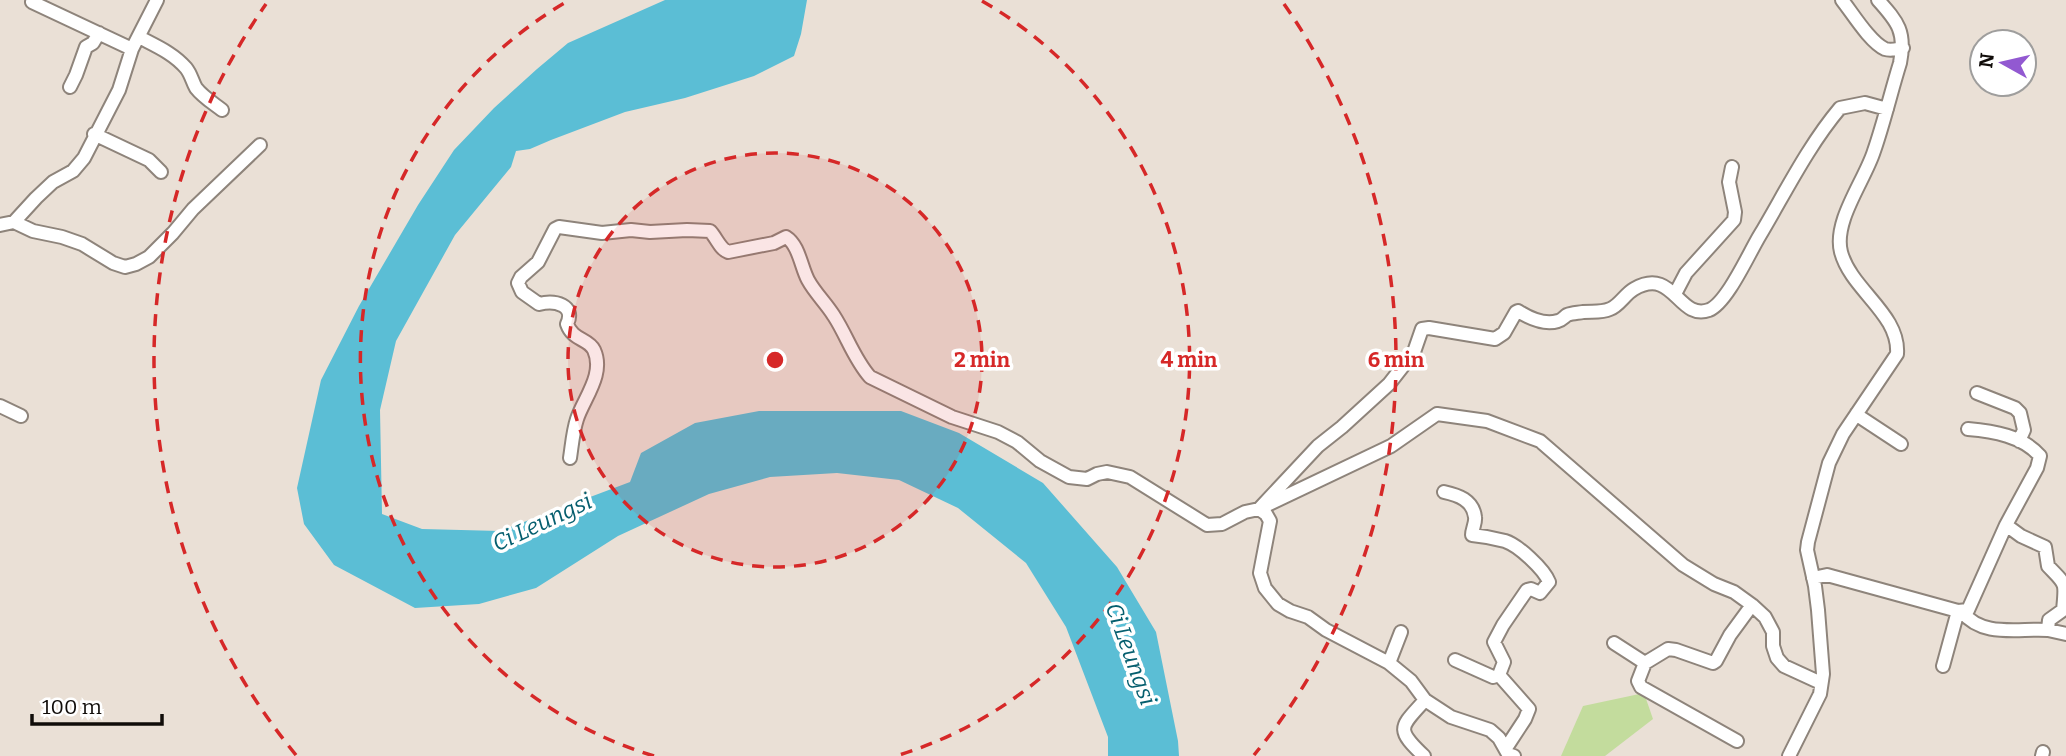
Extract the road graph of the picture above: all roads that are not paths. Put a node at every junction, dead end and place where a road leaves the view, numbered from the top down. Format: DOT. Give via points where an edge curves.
graph roads {
  1 [pos="157,0"];
  2 [pos="1842,0"];
  3 [pos="1878,0"];
  4 [pos="32,2"];
  5 [pos="99,33"];
  6 [pos="136,43"];
  7 [pos="1903,48"];
  8 [pos="70,87"];
  9 [pos="1887,109"];
  10 [pos="222,110"];
  11 [pos="94,134"];
  12 [pos="260,145"];
  13 [pos="1732,167"];
  14 [pos="161,172"];
  15 [pos="14,222"];
  16 [pos="0,226"];
  17 [pos="1675,294"];
  18 [pos="1977,393"];
  19 [pos="0,406"];
  20 [pos="1857,412"];
  21 [pos="21,416"];
  22 [pos="1968,429"];
  23 [pos="2019,441"];
  24 [pos="1901,444"];
  25 [pos="570,458"];
  26 [pos="1444,492"];
  27 [pos="1259,509"];
  28 [pos="2006,525"];
  29 [pos="1814,578"];
  30 [pos="1752,605"];
  31 [pos="1960,612"];
  32 [pos="2048,630"];
  33 [pos="1401,632"];
  34 [pos="2066,634"];
  35 [pos="1614,643"];
  36 [pos="1455,660"];
  37 [pos="1389,663"];
  38 [pos="1646,663"];
  39 [pos="1943,666"];
  40 [pos="1499,675"];
  41 [pos="1821,684"];
  42 [pos="1425,700"];
  43 [pos="1737,741"];
  44 [pos="1509,753"];
  45 [pos="1794,754"];
  46 [pos="1424,756"];
  1 -- 6 [label="street"];
  2 -- 7 [label="street" via="1883,48"];
  3 -- 7 [label="street" via="1900,27"];
  4 -- 5 [label="street"];
  5 -- 6 [label="street"];
  5 -- 8 [label="street" via="86,47"];
  6 -- 10 [label="street" via="168,51 190,72 194,85"];
  6 -- 11 [label="street" via="119,90"];
  7 -- 9 [label="street"];
  9 -- 17 [label="street" via="1865,103 1840,108 1717,305 1705,311 1692,310"];
  9 -- 20 [label="street" via="1840,236 1840,251 1850,272 1898,343 1891,366"];
  11 -- 14 [label="street" via="149,159"];
  11 -- 15 [label="street" via="73,171 53,182"];
  12 -- 15 [label="street" via="149,257 136,264 113,263 82,244"];
  13 -- 17 [label="street" via="1729,182 1734,220 1686,274"];
  15 -- 16 [label="street"];
  17 -- 27 [label="street" via="1656,284 1638,287 1613,308 1573,314 1556,322 1518,311 1495,339 1422,329 1414,352 1389,384 1318,446"];
  18 -- 23 [label="street" via="2020,413 2024,430"];
  19 -- 21 [label="street"];
  20 -- 24 [label="street"];
  20 -- 29 [label="street" via="1823,481 1807,550"];
  22 -- 23 [label="street"];
  23 -- 28 [label="street" via="2040,456"];
  25 -- 27 [label="street" via="575,426 597,362 590,345 569,329 570,312 551,301 540,304 522,292 521,277 538,262 559,227 602,233 699,229 710,231 729,252 790,239 809,281 834,315 861,367 884,385 952,417 998,432 1069,477 1087,480 1107,472 1130,477 1207,525"];
  26 -- 40 [label="street" via="1460,495 1472,507 1476,519 1472,535 1508,541 1547,575 1549,582 1540,593 1527,590 1496,637 1504,662"];
  27 -- 30 [label="street" via="1391,446 1437,414 1487,421 1540,441 1683,565"];
  27 -- 37 [label="street" via="1270,521 1261,573 1265,588 1278,604"];
  28 -- 31 [label="street" via="1973,601 1968,610"];
  28 -- 32 [label="street" via="2045,547 2048,566 2063,581 2063,610 2049,620"];
  29 -- 31 [label="street" via="1827,575"];
  29 -- 41 [label="street"];
  30 -- 38 [label="street" via="1716,661 1668,649"];
  30 -- 41 [label="street" via="1773,632 1777,658"];
  31 -- 32 [label="street" via="1999,632"];
  31 -- 39 [label="street"];
  32 -- 34 [label="street"];
  33 -- 37 [label="street"];
  35 -- 38 [label="street"];
  36 -- 40 [label="street" via="1493,677"];
  37 -- 42 [label="street"];
  38 -- 43 [label="street" via="1638,681 1641,687"];
  40 -- 44 [label="street" via="1529,709"];
  41 -- 45 [label="street"];
  42 -- 44 [label="street" via="1460,721 1490,730"];
  42 -- 46 [label="street" via="1407,720 1403,732"];
}
